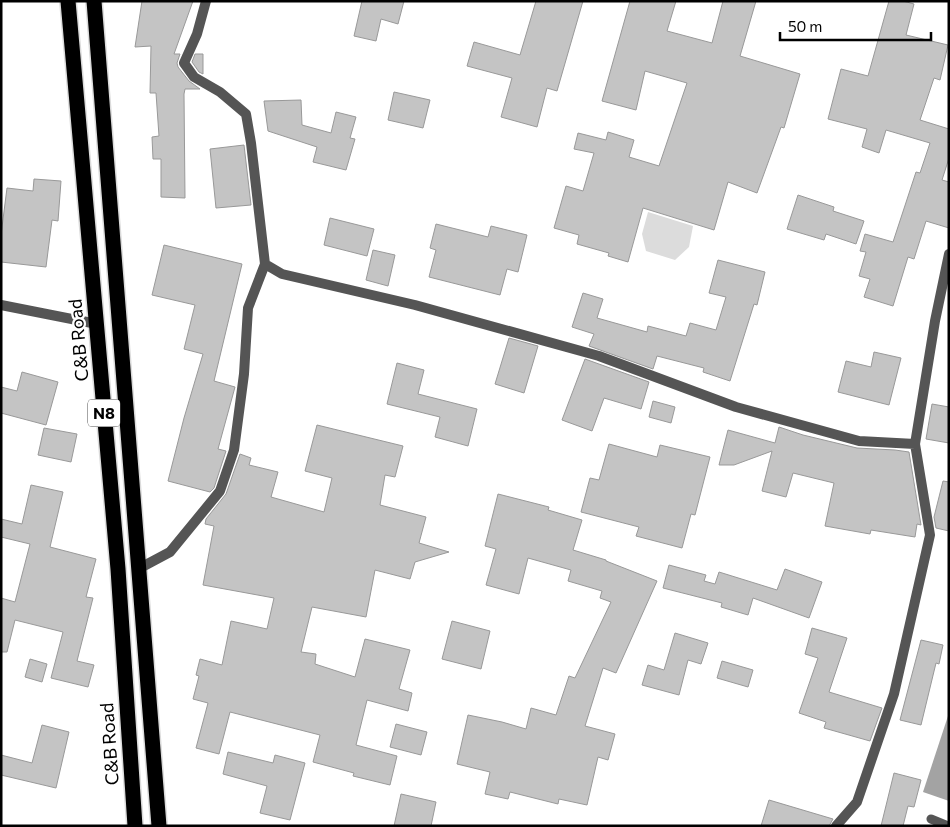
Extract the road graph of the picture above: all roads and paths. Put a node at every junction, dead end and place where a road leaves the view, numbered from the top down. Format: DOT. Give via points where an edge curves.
graph roads {
  1 [pos="68,1"];
  2 [pos="94,1"];
  3 [pos="206,1"];
  4 [pos="949,254"];
  5 [pos="265,264"];
  6 [pos="1,305"];
  7 [pos="96,324"];
  8 [pos="915,444"];
  9 [pos="140,568"];
  10 [pos="932,820"];
  11 [pos="134,826"];
  12 [pos="159,826"];
  13 [pos="836,826"];
  14 [pos="948,826"];
  1 -- 7 [label="highway, C&B Road / N8"];
  2 -- 9 [label="highway, N8"];
  3 -- 5 [label="street" via="197,34 184,63 194,77 220,92 246,114"];
  4 -- 8 [label="street"];
  5 -- 8 [label="street" via="282,274 415,305 599,356 736,407 859,441"];
  5 -- 9 [label="street" via="248,308 234,450 220,491 170,552"];
  6 -- 7 [label="street"];
  7 -- 11 [label="highway, C&B Road / N8" via="118,569"];
  8 -- 13 [label="street" via="930,535 894,694 857,802"];
  9 -- 12 [label="highway, N8"];
  10 -- 14 [label="lane"];
}
